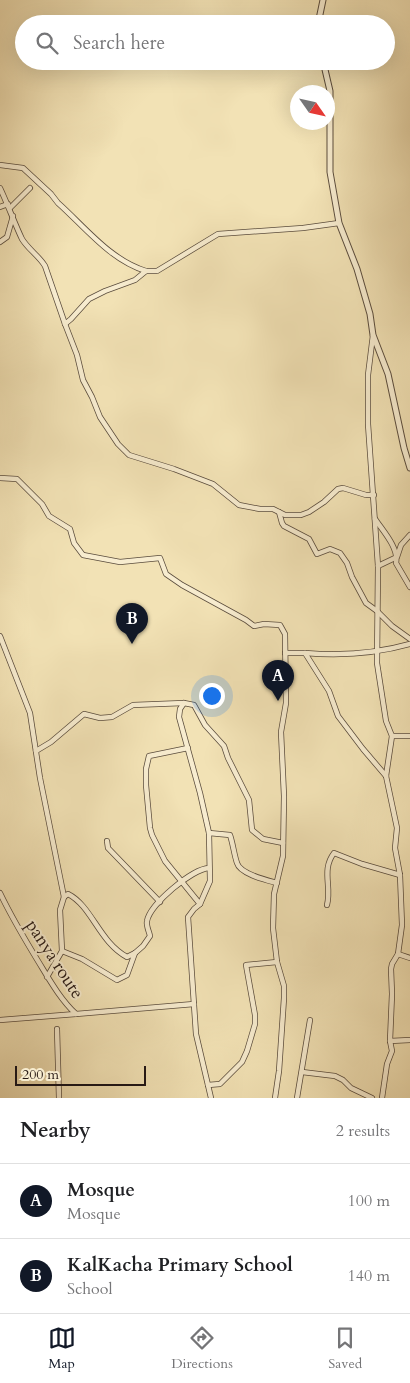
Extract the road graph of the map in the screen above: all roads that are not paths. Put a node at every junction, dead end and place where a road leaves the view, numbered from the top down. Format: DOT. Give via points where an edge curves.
graph roads {
  1 [pos="323,0"];
  2 [pos="320,15"];
  3 [pos="325,70"];
  4 [pos="0,165"];
  5 [pos="0,188"];
  6 [pos="30,188"];
  7 [pos="9,206"];
  8 [pos="0,207"];
  9 [pos="13,216"];
  10 [pos="339,223"];
  11 [pos="0,242"];
  12 [pos="146,271"];
  13 [pos="65,324"];
  14 [pos="373,335"];
  15 [pos="410,468"];
  16 [pos="0,478"];
  17 [pos="374,495"];
  18 [pos="279,512"];
  19 [pos="374,519"];
  20 [pos="410,535"];
  21 [pos="397,557"];
  22 [pos="378,566"];
  23 [pos="410,587"];
  24 [pos="377,611"];
  25 [pos="0,636"];
  26 [pos="410,639"];
  27 [pos="410,644"];
  28 [pos="376,652"];
  29 [pos="285,653"];
  30 [pos="305,653"];
  31 [pos="184,703"];
  32 [pos="392,736"];
  33 [pos="410,736"];
  34 [pos="188,748"];
  35 [pos="36,752"];
  36 [pos="386,776"];
  37 [pos="209,833"];
  38 [pos="107,841"];
  39 [pos="283,843"];
  40 [pos="209,868"];
  41 [pos="400,875"];
  42 [pos="182,880"];
  43 [pos="277,883"];
  44 [pos="0,893"];
  45 [pos="64,897"];
  46 [pos="160,902"];
  47 [pos="200,904"];
  48 [pos="326,905"];
  49 [pos="62,951"];
  50 [pos="135,954"];
  51 [pos="398,954"];
  52 [pos="410,958"];
  53 [pos="277,962"];
  54 [pos="47,977"];
  55 [pos="194,1004"];
  56 [pos="76,1014"];
  57 [pos="0,1020"];
  58 [pos="310,1020"];
  59 [pos="57,1029"];
  60 [pos="410,1040"];
  61 [pos="390,1041"];
  62 [pos="302,1072"];
  63 [pos="208,1085"];
  64 [pos="59,1098"];
  65 [pos="211,1098"];
  66 [pos="275,1098"];
  67 [pos="297,1098"];
  68 [pos="372,1098"];
  69 [pos="382,1098"];
  1 -- 2 [label="street"];
  3 -- 10 [label="street" via="330,91 330,172"];
  4 -- 12 [label="street" via="23,168 111,254"];
  5 -- 7 [label="street"];
  6 -- 7 [label="street"];
  7 -- 8 [label="street"];
  7 -- 9 [label="street"];
  9 -- 11 [label="street" via="8,236"];
  9 -- 13 [label="street" via="23,241 45,266"];
  10 -- 12 [label="street" via="218,234 157,271"];
  10 -- 14 [label="street" via="360,278"];
  12 -- 13 [label="street" via="135,280 89,299"];
  13 -- 18 [label="street" via="83,380 100,418 129,456 213,484 239,505"];
  14 -- 15 [label="street" via="388,374"];
  14 -- 17 [label="street" via="368,375 368,424"];
  16 -- 29 [label="street" via="17,479 42,504 49,516 70,529 74,543 83,555 120,562 160,558 166,574 254,626 280,625 285,634"];
  17 -- 18 [label="street" via="343,488 301,515"];
  17 -- 19 [label="street"];
  18 -- 24 [label="street" via="284,526 309,539 318,554 330,549 340,553 348,563 366,604"];
  19 -- 21 [label="street"];
  19 -- 22 [label="street"];
  20 -- 21 [label="street" via="400,545"];
  21 -- 22 [label="street"];
  21 -- 23 [label="street" via="396,563"];
  22 -- 24 [label="street"];
  24 -- 26 [label="street"];
  24 -- 28 [label="street"];
  25 -- 35 [label="street" via="30,713"];
  27 -- 28 [label="street"];
  28 -- 30 [label="street"];
  28 -- 32 [label="street" via="386,721"];
  29 -- 30 [label="street"];
  29 -- 39 [label="street" via="286,703 281,732"];
  30 -- 36 [label="street" via="329,692 338,716"];
  31 -- 34 [label="street" via="179,717"];
  31 -- 35 [label="street" via="133,705 112,717 84,714"];
  31 -- 39 [label="street" via="196,707 205,725 224,746 249,800 252,830 263,838"];
  32 -- 33 [label="street"];
  32 -- 36 [label="street"];
  34 -- 37 [label="street"];
  34 -- 42 [label="street" via="152,754 146,769 152,835 165,861"];
  35 -- 45 [label="street"];
  36 -- 41 [label="street" via="397,828 395,848"];
  37 -- 40 [label="street"];
  37 -- 43 [label="street" via="230,835 240,868"];
  38 -- 46 [label="street" via="108,848"];
  39 -- 43 [label="street"];
  40 -- 42 [label="street" via="200,869"];
  40 -- 47 [label="street" via="210,881"];
  41 -- 48 [label="street" via="333,853 326,874 329,891"];
  41 -- 51 [label="street" via="402,925"];
  42 -- 46 [label="street"];
  42 -- 47 [label="street"];
  43 -- 53 [label="street" via="273,928"];
  44 -- 54 [label="street, panya route"];
  45 -- 49 [label="street" via="60,910"];
  45 -- 50 [label="street" via="68,894 81,904 115,950 127,957"];
  46 -- 50 [label="street" via="147,919 149,938"];
  47 -- 55 [label="street" via="188,917"];
  49 -- 50 [label="street" via="117,980 127,975"];
  49 -- 54 [label="street"];
  51 -- 52 [label="street"];
  51 -- 61 [label="street" via="391,969"];
  53 -- 63 [label="street" via="246,965 255,1015 251,1038 242,1062 220,1084"];
  53 -- 66 [label="street" via="284,998 280,1071"];
  54 -- 56 [label="street, panya route"];
  55 -- 56 [label="street, panya route"];
  55 -- 63 [label="street" via="196,1034"];
  56 -- 57 [label="street"];
  58 -- 62 [label="street"];
  59 -- 64 [label="street"];
  60 -- 61 [label="street"];
  61 -- 69 [label="street" via="392,1051"];
  62 -- 67 [label="street"];
  62 -- 68 [label="street" via="335,1076"];
  63 -- 65 [label="street"];
}
